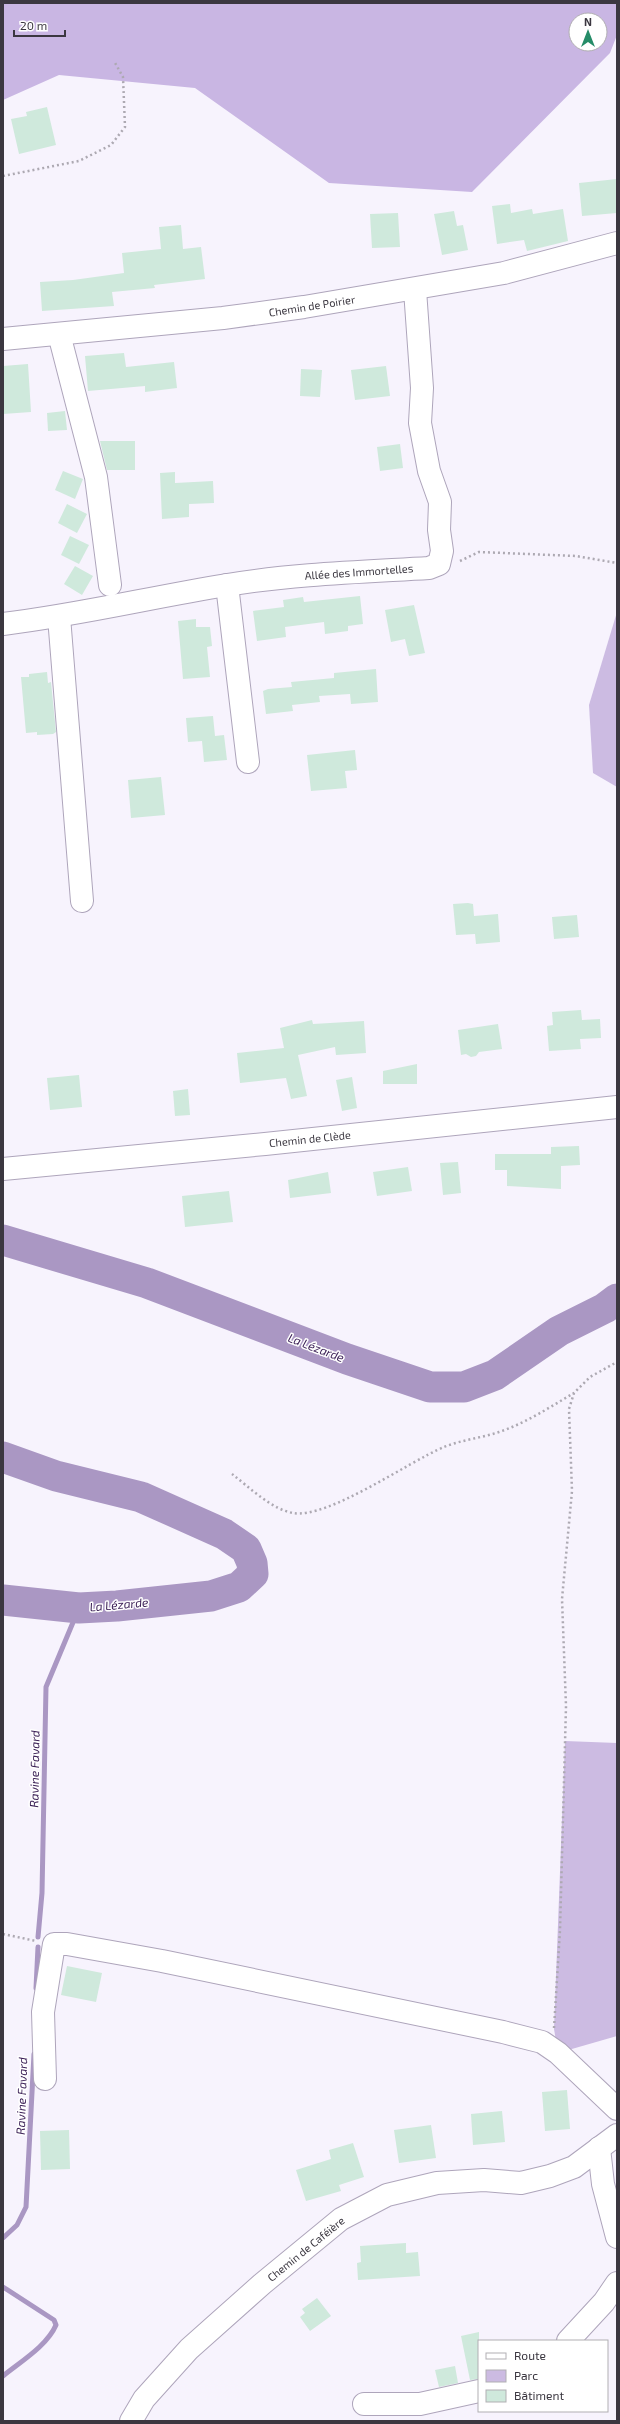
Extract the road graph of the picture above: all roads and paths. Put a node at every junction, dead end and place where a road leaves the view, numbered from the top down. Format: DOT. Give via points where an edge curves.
graph roads {
  1 [pos="114,61"];
  2 [pos="3,176"];
  3 [pos="617,244"];
  4 [pos="415,290"];
  5 [pos="60,334"];
  6 [pos="3,339"];
  7 [pos="617,563"];
  8 [pos="439,564"];
  9 [pos="110,585"];
  10 [pos="227,585"];
  11 [pos="60,617"];
  12 [pos="3,624"];
  13 [pos="248,762"];
  14 [pos="82,901"];
  15 [pos="617,1107"];
  16 [pos="3,1169"];
  17 [pos="617,1362"];
  18 [pos="574,1392"];
  19 [pos="232,1474"];
  20 [pos="3,1934"];
  21 [pos="54,1944"];
  22 [pos="558,2053"];
  23 [pos="45,2079"];
  24 [pos="617,2110"];
  25 [pos="617,2135"];
  26 [pos="599,2148"];
  27 [pos="617,2237"];
  28 [pos="617,2283"];
  29 [pos="569,2340"];
  30 [pos="478,2391"];
  31 [pos="364,2404"];
  32 [pos="131,2421"];
  1 -- 2 [label="path" via="123,77 125,126 111,145 79,161"];
  3 -- 4 [label="street, Chemin de Poirier" via="504,273"];
  4 -- 5 [label="street, Chemin de Poirier" via="223,318"];
  4 -- 8 [label="street" via="422,388 420,423 429,471 440,502 439,530 442,552"];
  5 -- 6 [label="street, Chemin de Poirier"];
  5 -- 9 [label="street" via="96,477"];
  7 -- 8 [label="path" via="576,556 479,552 448,566"];
  8 -- 10 [label="street, Allée des Immortelles" via="429,568 315,574"];
  10 -- 11 [label="street, Allée des Immortelles"];
  10 -- 13 [label="street"];
  11 -- 12 [label="street, Allée des Immortelles"];
  11 -- 14 [label="street"];
  15 -- 16 [label="street, Chemin de Clède"];
  17 -- 18 [label="path" via="590,1377"];
  18 -- 19 [label="path" via="536,1415 500,1432 445,1446 352,1497 312,1510 293,1513 272,1504"];
  18 -- 22 [label="path" via="570,1409 572,1491 562,1599 566,1706 560,1930 553,2039"];
  20 -- 21 [label="path"];
  21 -- 22 [label="street" via="162,1961 503,2032 542,2042"];
  21 -- 23 [label="street" via="43,2012"];
  22 -- 24 [label="street"];
  25 -- 26 [label="street, Chemin de Caféière"];
  26 -- 27 [label="street" via="603,2184"];
  26 -- 32 [label="street, Chemin de Caféière" via="574,2167 550,2176 521,2183 484,2180 436,2183 387,2195 341,2219 189,2349 144,2400"];
  28 -- 29 [label="street" via="604,2302"];
  30 -- 31 [label="street" via="420,2404"];
}
